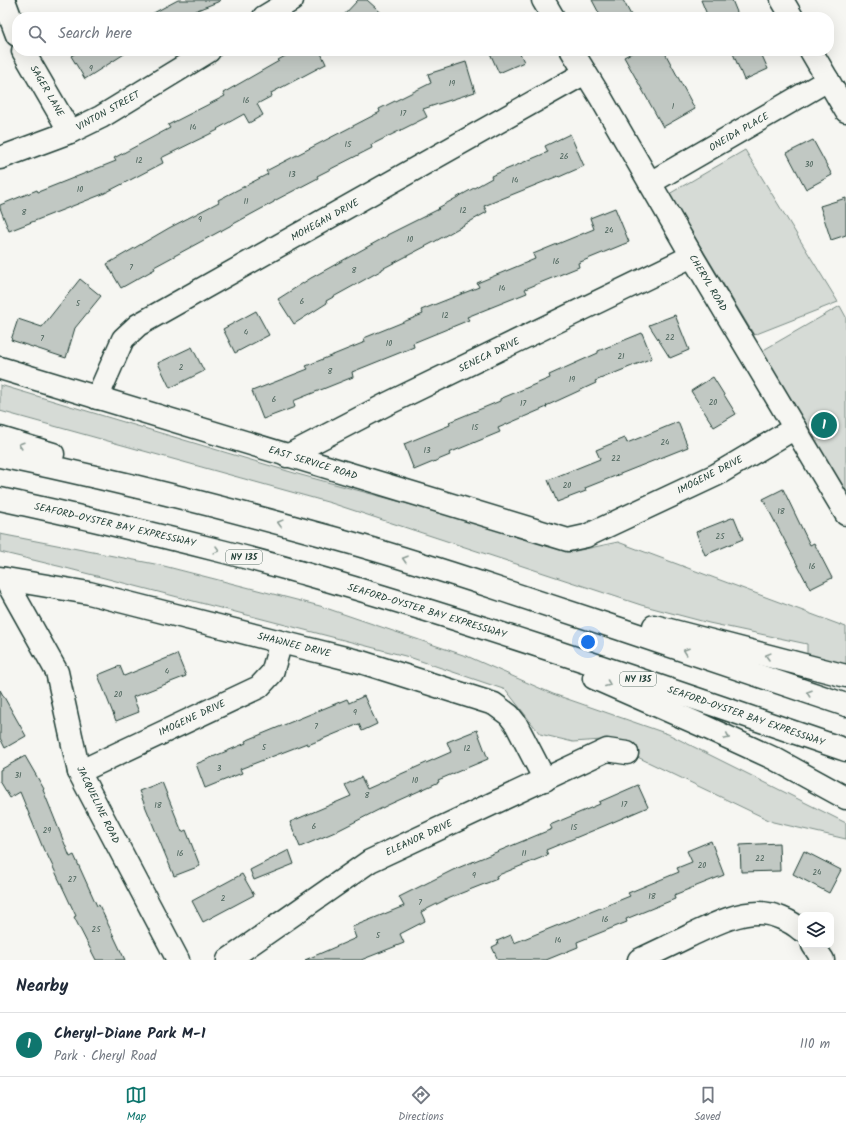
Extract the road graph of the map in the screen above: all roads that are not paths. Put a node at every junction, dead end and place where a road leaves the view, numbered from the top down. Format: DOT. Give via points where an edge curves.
graph roads {
  1 [pos="292,0"];
  2 [pos="543,0"];
  3 [pos="782,0"];
  4 [pos="5,3"];
  5 [pos="272,12"];
  6 [pos="550,12"];
  7 [pos="789,12"];
  8 [pos="12,21"];
  9 [pos="26,56"];
  10 [pos="201,56"];
  11 [pos="575,56"];
  12 [pos="814,56"];
  13 [pos="585,73"];
  14 [pos="828,80"];
  15 [pos="846,111"];
  16 [pos="70,132"];
  17 [pos="0,158"];
  18 [pos="650,183"];
  19 [pos="692,256"];
  20 [pos="0,368"];
  21 [pos="97,398"];
  22 [pos="795,428"];
  23 [pos="0,438"];
  24 [pos="0,456"];
  25 [pos="287,456"];
  26 [pos="0,499"];
  27 [pos="191,500"];
  28 [pos="0,505"];
  29 [pos="845,510"];
  30 [pos="57,511"];
  31 [pos="624,518"];
  32 [pos="442,570"];
  33 [pos="2,579"];
  34 [pos="430,610"];
  35 [pos="281,642"];
  36 [pos="846,676"];
  37 [pos="846,705"];
  38 [pos="846,750"];
  39 [pos="627,753"];
  40 [pos="79,772"];
  41 [pos="545,780"];
  42 [pos="846,798"];
  43 [pos="798,928"];
  44 [pos="815,948"];
  45 [pos="178,960"];
  46 [pos="228,960"];
  47 [pos="639,960"];
  48 [pos="823,960"];
  1 -- 5 [label="main road"];
  2 -- 6 [label="main road"];
  3 -- 7 [label="main road"];
  4 -- 8 [label="main road"];
  9 -- 16 [label="main road, SAGER LANE"];
  10 -- 16 [label="main road, VINTON STREET" via="101,117"];
  11 -- 13 [label="main road, CHERYL ROAD"];
  12 -- 14 [label="main road"];
  13 -- 18 [label="main road, CHERYL ROAD"];
  13 -- 21 [label="main road, MOHEGAN DRIVE" via="138,324 123,339"];
  14 -- 15 [label="main road"];
  14 -- 18 [label="main road, ONEIDA PLACE"];
  16 -- 17 [label="main road, VINTON STREET"];
  18 -- 19 [label="main road, CHERYL ROAD"];
  19 -- 22 [label="main road, CHERYL ROAD"];
  19 -- 25 [label="main road, SENECA DRIVE"];
  20 -- 21 [label="main road, EAST SERVICE ROAD"];
  21 -- 25 [label="main road, EAST SERVICE ROAD"];
  22 -- 29 [label="main road, CHERYL ROAD"];
  22 -- 31 [label="main road, IMOGENE DRIVE" via="716,475"];
  27 -- 23 [label="main road, one-way"];
  24 -- 27 [label="main road"];
  25 -- 31 [label="main road, EAST SERVICE ROAD" via="568,540 586,536"];
  26 -- 30 [label="main road, SEAFORD-OYSTER BAY EXPRESSWAY / NY 135"];
  32 -- 27 [label="main road, one-way"];
  28 -- 30 [label="main road"];
  30 -- 34 [label="main road, SEAFORD-OYSTER BAY EXPRESSWAY / NY 135, one-way" via="304,573"];
  36 -- 32 [label="main road, one-way"];
  37 -- 32 [label="main road, one-way"];
  33 -- 35 [label="main road, SHAWNEE DRIVE" via="89,593"];
  33 -- 40 [label="main road, JACQUELINE ROAD" via="57,672"];
  34 -- 38 [label="main road, SEAFORD-OYSTER BAY EXPRESSWAY / NY 135"];
  34 -- 42 [label="main road, one-way" via="702,725 775,759"];
  35 -- 40 [label="main road, IMOGENE DRIVE" via="272,673 259,687"];
  35 -- 41 [label="main road, SHAWNEE DRIVE" via="361,662 494,704 509,714 516,724"];
  39 -- 41 [label="main road, ELEANOR DRIVE" via="607,750"];
  40 -- 45 [label="main road, JACQUELINE ROAD"];
  41 -- 46 [label="main road, ELEANOR DRIVE" via="370,861"];
  43 -- 47 [label="main road" via="782,918 760,913 736,916"];
  44 -- 48 [label="main road"];
}
